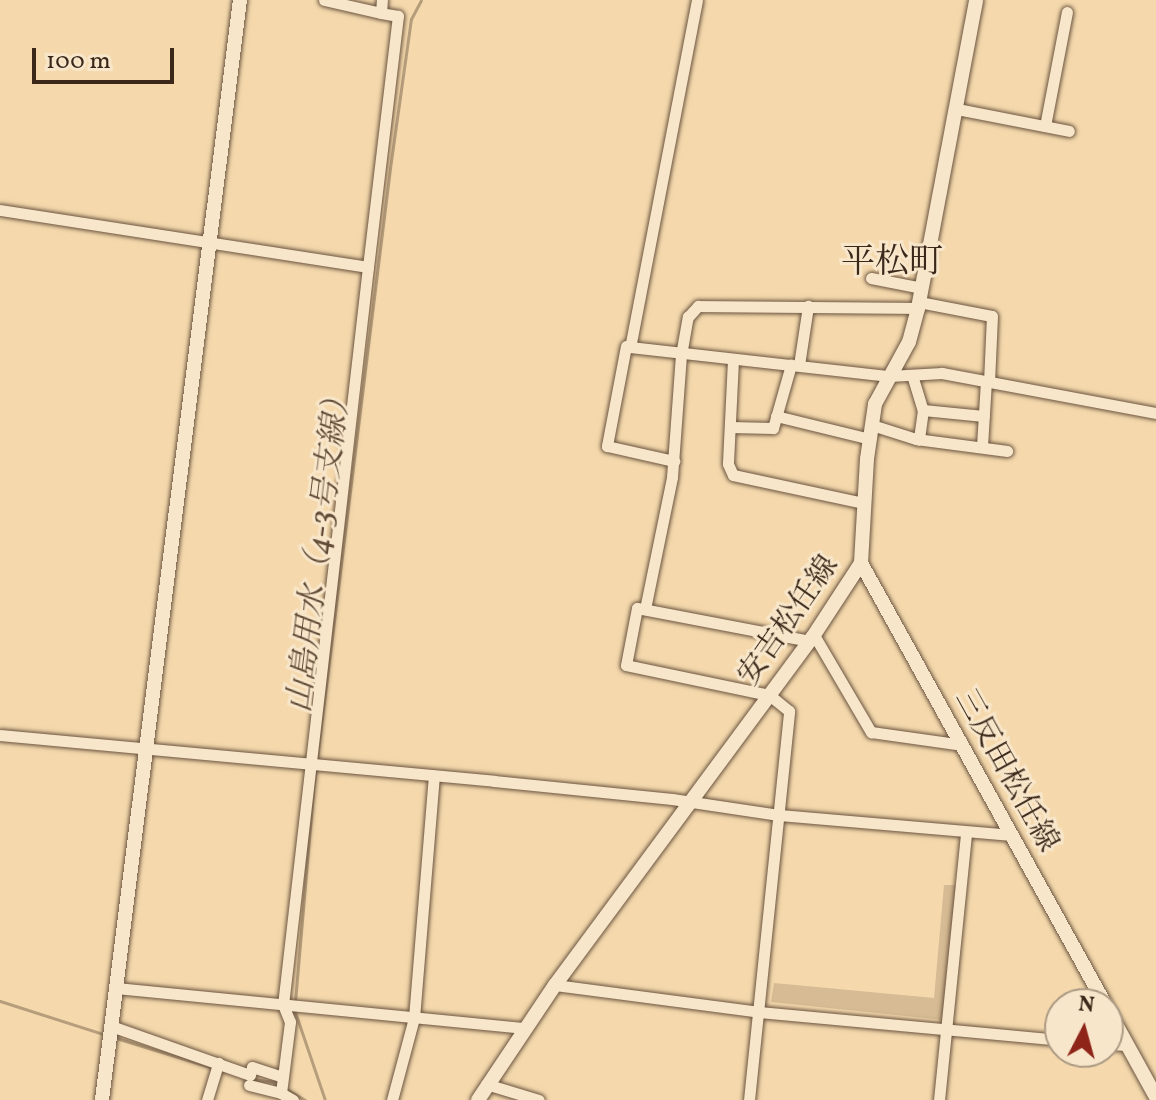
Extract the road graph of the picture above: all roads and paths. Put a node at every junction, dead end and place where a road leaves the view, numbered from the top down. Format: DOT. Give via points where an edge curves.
graph roads {
  1 [pos="240,0"];
  2 [pos="324,0"];
  3 [pos="382,0"];
  4 [pos="697,0"];
  5 [pos="976,0"];
  6 [pos="1067,12"];
  7 [pos="381,13"];
  8 [pos="957,109"];
  9 [pos="1045,126"];
  10 [pos="1069,131"];
  11 [pos="0,210"];
  12 [pos="209,242"];
  13 [pos="368,267"];
  14 [pos="871,278"];
  15 [pos="920,299"];
  16 [pos="808,306"];
  17 [pos="626,346"];
  18 [pos="681,355"];
  19 [pos="733,360"];
  20 [pos="795,365"];
  21 [pos="912,375"];
  22 [pos="889,376"];
  23 [pos="988,382"];
  24 [pos="923,410"];
  25 [pos="1156,413"];
  26 [pos="776,416"];
  27 [pos="984,416"];
  28 [pos="730,427"];
  29 [pos="871,432"];
  30 [pos="919,440"];
  31 [pos="982,446"];
  32 [pos="1007,451"];
  33 [pos="674,461"];
  34 [pos="864,503"];
  35 [pos="861,563"];
  36 [pos="645,609"];
  37 [pos="812,638"];
  38 [pos="769,695"];
  39 [pos="0,735"];
  40 [pos="963,745"];
  41 [pos="146,749"];
  42 [pos="315,767"];
  43 [pos="434,776"];
  44 [pos="692,803"];
  45 [pos="779,815"];
  46 [pos="966,833"];
  47 [pos="1012,835"];
  48 [pos="555,985"];
  49 [pos="116,988"];
  50 [pos="1096,988"];
  51 [pos="290,1006"];
  52 [pos="759,1012"];
  53 [pos="414,1018"];
  54 [pos="525,1028"];
  55 [pos="946,1031"];
  56 [pos="110,1033"];
  57 [pos="1044,1039"];
  58 [pos="1124,1039"];
  59 [pos="1124,1045"];
  60 [pos="1127,1045"];
  61 [pos="217,1068"];
  62 [pos="282,1077"];
  63 [pos="250,1079"];
  64 [pos="486,1084"];
  65 [pos="281,1093"];
  66 [pos="1156,1097"];
  67 [pos="525,1098"];
  68 [pos="102,1100"];
  69 [pos="207,1100"];
  70 [pos="247,1100"];
  71 [pos="293,1100"];
  72 [pos="392,1100"];
  73 [pos="478,1100"];
  74 [pos="539,1100"];
  75 [pos="749,1100"];
  76 [pos="939,1100"];
  1 -- 12 [label="main road"];
  2 -- 7 [label="street"];
  3 -- 7 [label="street"];
  4 -- 18 [label="street" via="630,347"];
  5 -- 8 [label="main road, 安吉松任線"];
  6 -- 9 [label="street"];
  7 -- 13 [label="street" via="398,16"];
  8 -- 9 [label="street"];
  8 -- 15 [label="main road, 安吉松任線"];
  9 -- 10 [label="street"];
  11 -- 12 [label="street"];
  12 -- 13 [label="street"];
  12 -- 41 [label="main road"];
  13 -- 42 [label="street"];
  14 -- 15 [label="street"];
  15 -- 16 [label="street"];
  15 -- 22 [label="main road, 安吉松任線" via="909,342"];
  15 -- 23 [label="street" via="992,316"];
  16 -- 18 [label="street" via="698,306 688,317"];
  16 -- 20 [label="street"];
  17 -- 33 [label="street" via="607,446"];
  18 -- 19 [label="street"];
  18 -- 33 [label="street"];
  19 -- 20 [label="street"];
  19 -- 28 [label="street"];
  20 -- 22 [label="street"];
  20 -- 26 [label="street"];
  21 -- 22 [label="street"];
  21 -- 23 [label="street" via="942,373"];
  21 -- 24 [label="street"];
  22 -- 29 [label="main road, 安吉松任線" via="875,404"];
  23 -- 25 [label="street"];
  23 -- 27 [label="street"];
  24 -- 27 [label="street"];
  24 -- 30 [label="street"];
  26 -- 28 [label="street" via="773,428"];
  26 -- 29 [label="street"];
  27 -- 31 [label="street"];
  28 -- 34 [label="street" via="728,464 736,478"];
  29 -- 30 [label="street"];
  29 -- 34 [label="main road, 安吉松任線"];
  30 -- 31 [label="street"];
  31 -- 32 [label="street"];
  33 -- 36 [label="street"];
  34 -- 35 [label="main road, 安吉松任線"];
  35 -- 37 [label="main road, 安吉松任線"];
  35 -- 40 [label="main road, 三反田松任線"];
  36 -- 37 [label="street"];
  36 -- 38 [label="street" via="637,608 626,665"];
  37 -- 38 [label="main road, 安吉松任線"];
  37 -- 40 [label="street" via="871,732"];
  38 -- 44 [label="main road, 安吉松任線"];
  38 -- 45 [label="street" via="789,711"];
  39 -- 41 [label="street"];
  40 -- 47 [label="main road, 三反田松任線"];
  41 -- 42 [label="street"];
  41 -- 49 [label="main road"];
  42 -- 43 [label="street"];
  42 -- 51 [label="street"];
  43 -- 44 [label="street"];
  43 -- 53 [label="street"];
  44 -- 45 [label="street"];
  44 -- 48 [label="main road, 安吉松任線"];
  45 -- 46 [label="street"];
  45 -- 52 [label="street"];
  46 -- 47 [label="street"];
  46 -- 55 [label="street"];
  47 -- 50 [label="main road, 三反田松任線"];
  48 -- 52 [label="street"];
  48 -- 54 [label="main road, 安吉松任線"];
  49 -- 51 [label="street"];
  49 -- 56 [label="main road"];
  51 -- 53 [label="street"];
  51 -- 62 [label="street"];
  52 -- 55 [label="street"];
  52 -- 75 [label="street"];
  53 -- 54 [label="street"];
  53 -- 72 [label="street"];
  54 -- 64 [label="main road, 安吉松任線"];
  55 -- 57 [label="street"];
  55 -- 76 [label="street"];
  56 -- 61 [label="street"];
  56 -- 68 [label="main road"];
  58 -- 60 [label="main road"];
  59 -- 60 [label="street"];
  60 -- 66 [label="main road"];
  61 -- 63 [label="street"];
  61 -- 69 [label="street"];
  62 -- 63 [label="street" via="252,1067"];
  62 -- 65 [label="street"];
  63 -- 65 [label="street"];
  63 -- 70 [label="street"];
  64 -- 67 [label="street"];
  64 -- 73 [label="main road, 安吉松任線"];
  65 -- 71 [label="street"];
  67 -- 74 [label="street"];
}
